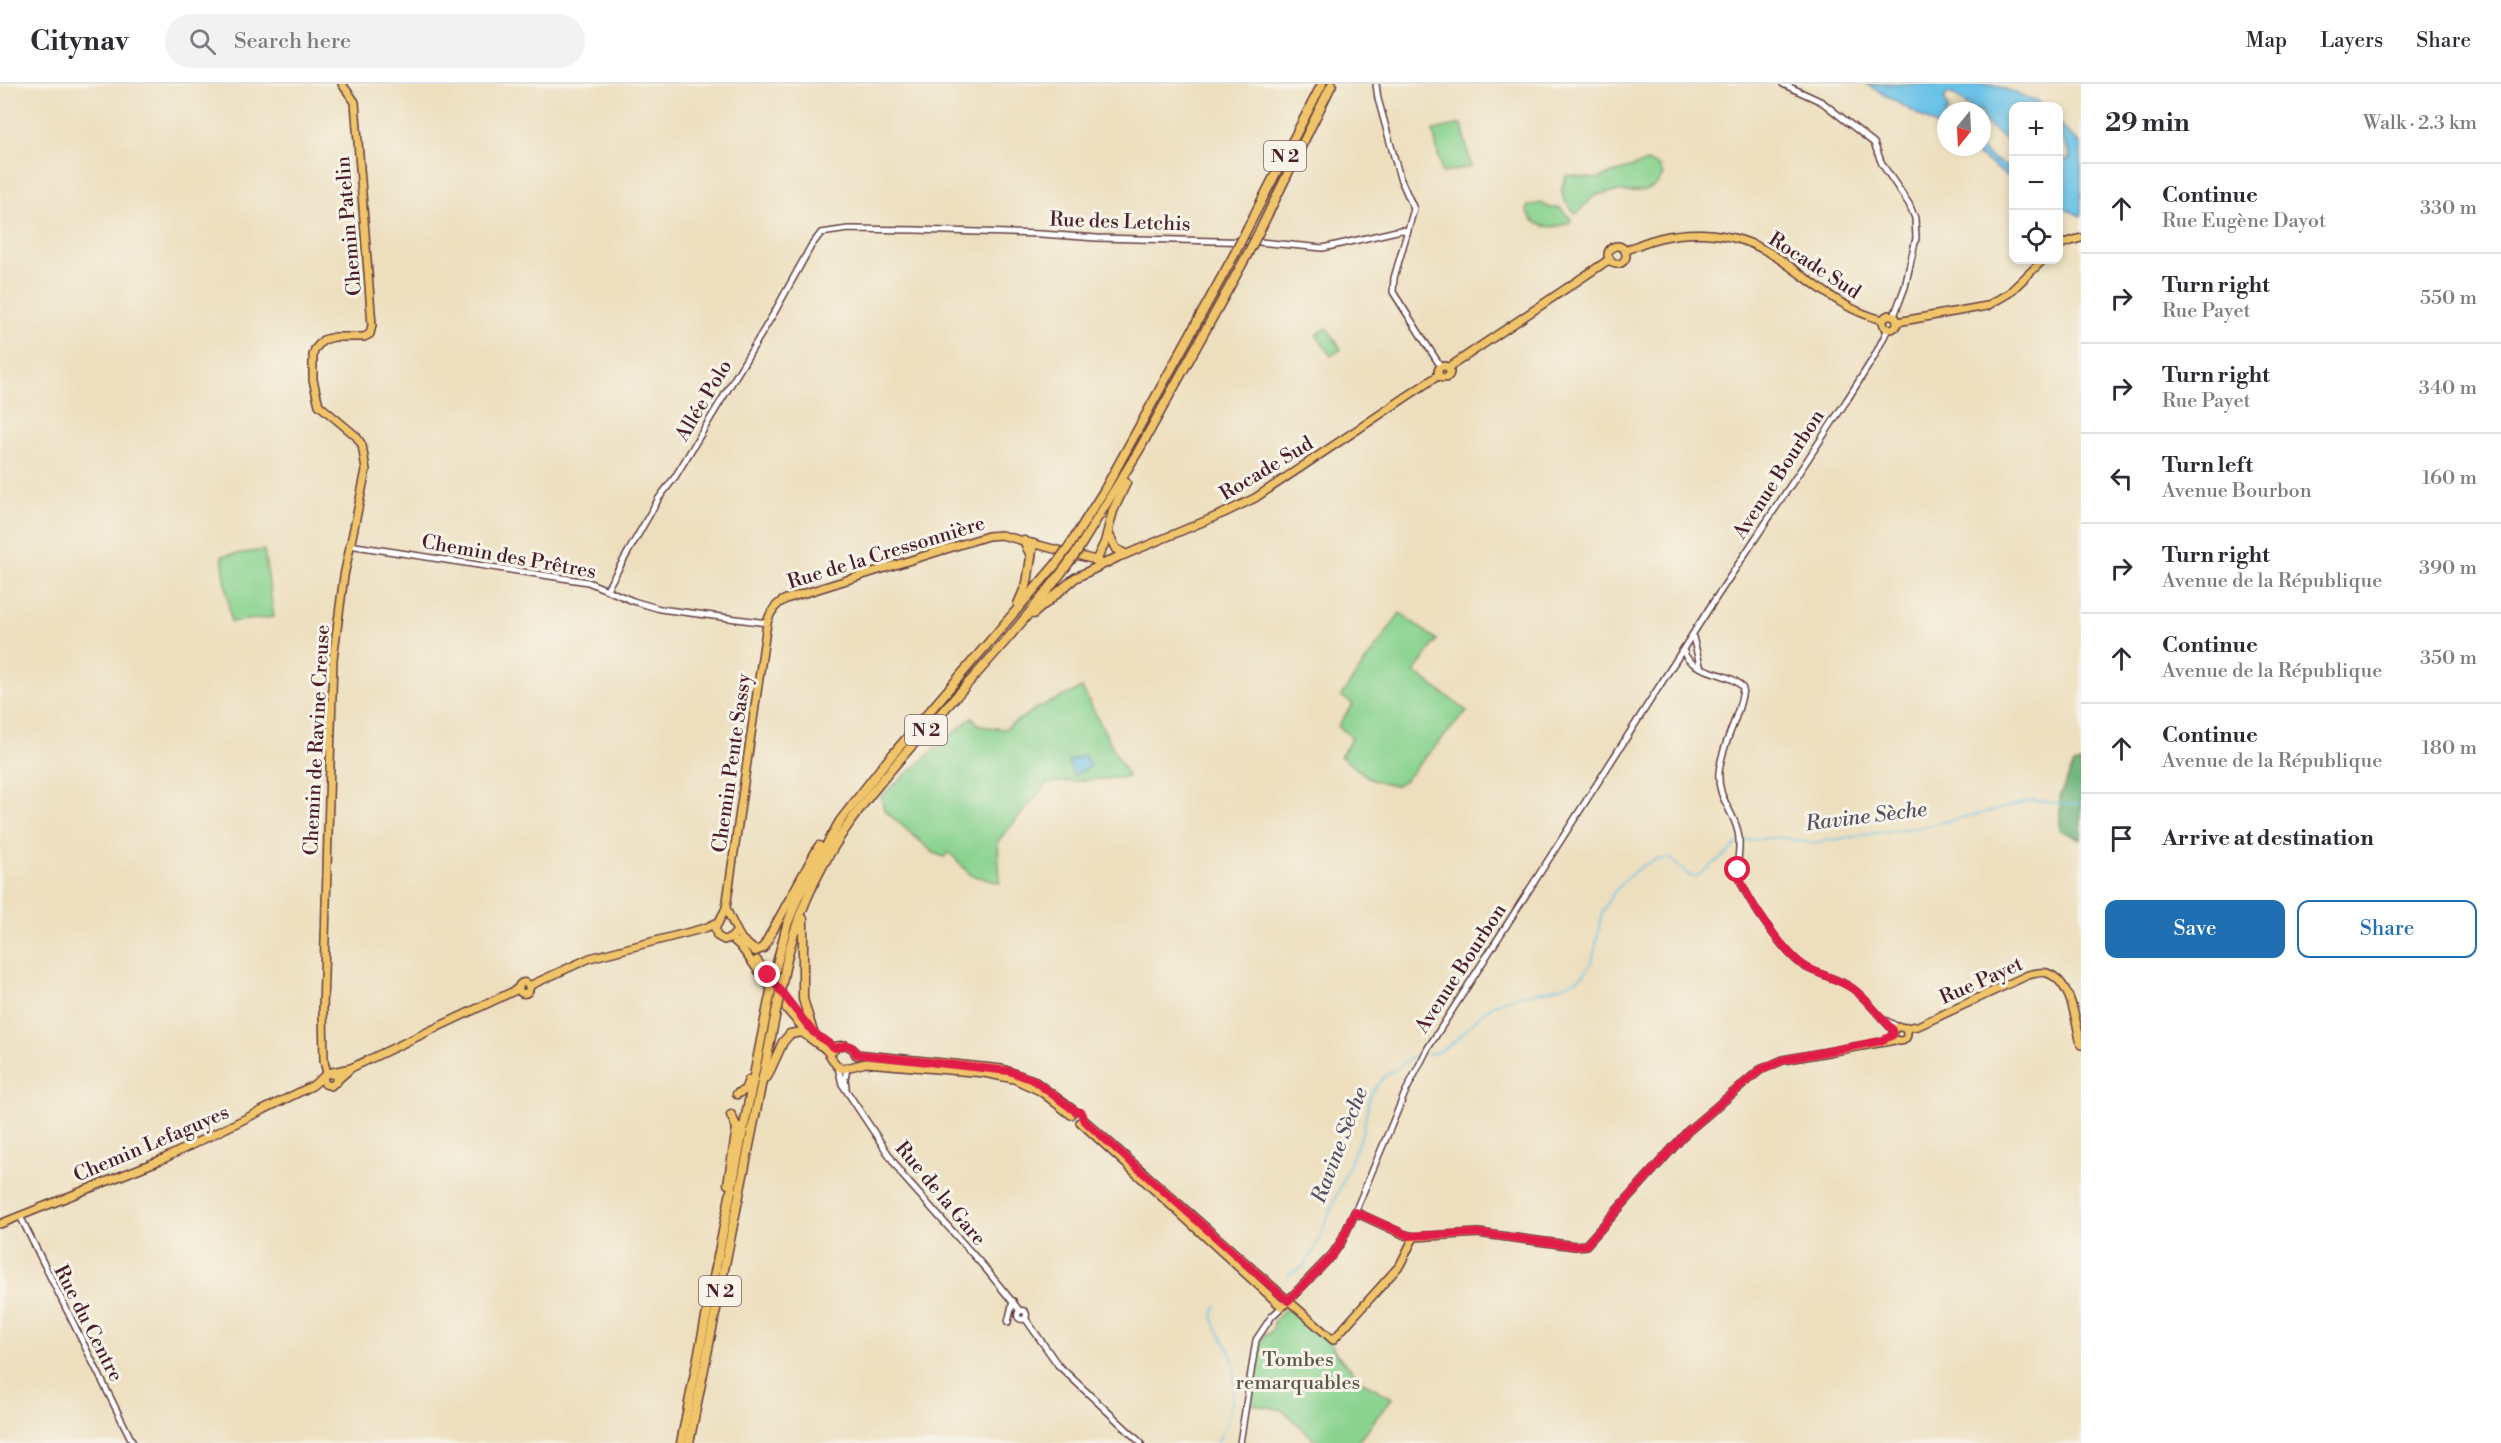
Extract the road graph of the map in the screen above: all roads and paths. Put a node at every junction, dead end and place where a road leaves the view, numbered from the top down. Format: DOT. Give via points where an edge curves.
graph roads {
  1 [pos="342,84"];
  2 [pos="1322,84"];
  3 [pos="1332,84"];
  4 [pos="1376,84"];
  5 [pos="1783,84"];
  6 [pos="828,231"];
  7 [pos="1408,231"];
  8 [pos="2081,238"];
  9 [pos="2063,243"];
  10 [pos="1625,251"];
  11 [pos="1610,259"];
  12 [pos="2039,264"];
  13 [pos="1895,319"];
  14 [pos="1883,320"];
  15 [pos="1888,329"];
  16 [pos="334,337"];
  17 [pos="1443,370"];
  18 [pos="1176,386"];
  19 [pos="1107,531"];
  20 [pos="1024,541"];
  21 [pos="1033,544"];
  22 [pos="349,545"];
  23 [pos="1074,547"];
  24 [pos="1032,556"];
  25 [pos="1122,556"];
  26 [pos="1096,561"];
  27 [pos="607,589"];
  28 [pos="1014,614"];
  29 [pos="767,623"];
  30 [pos="1693,636"];
  31 [pos="1695,648"];
  32 [pos="1686,649"];
  33 [pos="1696,656"];
  34 [pos="988,659"];
  35 [pos="1688,659"];
  36 [pos="1678,660"];
  37 [pos="1701,667"];
  38 [pos="881,768"];
  39 [pos="804,903"];
  40 [pos="726,908"];
  41 [pos="730,920"];
  42 [pos="719,921"];
  43 [pos="705,928"];
  44 [pos="715,932"];
  45 [pos="734,935"];
  46 [pos="743,941"];
  47 [pos="780,967"];
  48 [pos="770,1016"];
  49 [pos="813,1032"];
  50 [pos="1899,1032"];
  51 [pos="762,1036"];
  52 [pos="820,1045"];
  53 [pos="2081,1045"];
  54 [pos="835,1048"];
  55 [pos="856,1054"];
  56 [pos="832,1059"];
  57 [pos="838,1067"];
  58 [pos="849,1067"];
  59 [pos="351,1068"];
  60 [pos="327,1074"];
  61 [pos="337,1082"];
  62 [pos="312,1086"];
  63 [pos="328,1086"];
  64 [pos="847,1088"];
  65 [pos="737,1094"];
  66 [pos="1073,1113"];
  67 [pos="731,1115"];
  68 [pos="1081,1120"];
  69 [pos="751,1138"];
  70 [pos="1355,1212"];
  71 [pos="20,1216"];
  72 [pos="0,1224"];
  73 [pos="1414,1237"];
  74 [pos="722,1245"];
  75 [pos="1012,1301"];
  76 [pos="1288,1301"];
  77 [pos="1282,1307"];
  78 [pos="1008,1322"];
  79 [pos="133,1443"];
  80 [pos="681,1443"];
  81 [pos="689,1443"];
  82 [pos="1141,1443"];
  83 [pos="1240,1443"];
  1 -- 16 [label="main road, Chemin Patelin" via="355,102 372,325 364,337"];
  2 -- 23 [label="highway, N 2, bridge" via="1234,255"];
  3 -- 18 [label="highway, N 2, bridge"];
  4 -- 7 [label="street" via="1400,178 1414,208"];
  5 -- 13 [label="street" via="1822,102 1874,143 1882,164 1909,204 1915,218 1916,238"];
  6 -- 7 [label="street, Rue des Letchis" via="1011,232 1323,248"];
  6 -- 27 [label="street, Allée Polo" via="821,233 811,246"];
  7 -- 17 [label="street" via="1393,292"];
  8 -- 9 [label="main road"];
  10 -- 11 [label="main road" via="1622,262 1616,264"];
  10 -- 11 [label="main road" via="1618,246 1612,248"];
  10 -- 14 [label="main road, Rocade Sud" via="1677,234 1705,233 1738,239 1777,257 1854,312"];
  11 -- 17 [label="main road, Rocade Sud"];
  12 -- 13 [label="main road" via="2003,298 1987,306"];
  13 -- 14 [label="main road" via="1887,316"];
  13 -- 15 [label="main road" via="1894,328"];
  14 -- 15 [label="main road"];
  15 -- 30 [label="street, Avenue Bourbon" via="1847,400"];
  16 -- 22 [label="main road, Chemin de Ravine Creuse" via="323,340 315,349 313,380 319,405 356,436 364,454 366,470"];
  17 -- 25 [label="main road, Rocade Sud" via="1255,498"];
  18 -- 19 [label="highway" via="1119,496"];
  18 -- 23 [label="highway, N 2" via="1102,514"];
  19 -- 25 [label="highway"];
  19 -- 26 [label="highway"];
  20 -- 21 [label="main road, Rue de la Cressonnière"];
  20 -- 24 [label="highway"];
  20 -- 29 [label="main road, Rue de la Cressonnière" via="988,536 849,578 781,602 772,610"];
  21 -- 24 [label="highway"];
  21 -- 26 [label="main road, Rue de la Cressonnière"];
  22 -- 27 [label="street, Chemin des Prêtres" via="515,569"];
  22 -- 60 [label="main road, Chemin de Ravine Creuse" via="332,668 323,1010"];
  23 -- 28 [label="highway, N 2, bridge"];
  23 -- 34 [label="highway, N 2, bridge" via="1065,568"];
  24 -- 28 [label="highway" via="1027,583"];
  25 -- 26 [label="main road, Rocade Sud"];
  25 -- 34 [label="highway" via="1075,578"];
  27 -- 29 [label="street, Chemin des Prêtres" via="660,609"];
  28 -- 38 [label="highway, N 2"];
  29 -- 40 [label="main road, Chemin Pente Sassy"];
  30 -- 31 [label="street"];
  30 -- 32 [label="street, Avenue Bourbon"];
  31 -- 32 [label="street"];
  31 -- 33 [label="street"];
  32 -- 35 [label="street"];
  32 -- 36 [label="street, Avenue Bourbon"];
  33 -- 35 [label="street"];
  33 -- 37 [label="street"];
  34 -- 39 [label="highway, N 2" via="865,799 822,863"];
  35 -- 36 [label="street"];
  35 -- 37 [label="street"];
  36 -- 70 [label="street, Avenue Bourbon" via="1427,1051"];
  37 -- 50 [label="street" via="1739,682 1743,689 1721,759 1719,783 1720,794 1738,830 1739,875 1745,891 1796,960 1850,987"];
  38 -- 46 [label="highway" via="836,817 763,948 755,951"];
  38 -- 47 [label="highway, N 2" via="840,821 817,860 793,909"];
  39 -- 47 [label="highway, N 2"];
  39 -- 49 [label="highway" via="803,999"];
  40 -- 41 [label="main road, Chemin Pente Sassy"];
  40 -- 42 [label="main road, Chemin Pente Sassy"];
  41 -- 42 [label="main road"];
  41 -- 45 [label="main road" via="735,925"];
  42 -- 43 [label="main road"];
  42 -- 44 [label="main road"];
  43 -- 44 [label="main road"];
  43 -- 59 [label="main road, Chemin Lefaguyes" via="590,957 529,986 528,992 518,990"];
  44 -- 45 [label="main road" via="721,939"];
  45 -- 46 [label="main road"];
  45 -- 52 [label="main road" via="793,1018"];
  46 -- 49 [label="main road"];
  47 -- 48 [label="highway, N 2, bridge"];
  48 -- 51 [label="highway, N 2"];
  48 -- 69 [label="highway, N 2"];
  49 -- 54 [label="main road"];
  50 -- 53 [label="main road, Rue Payet" via="2028,975 2045,972 2058,978 2067,992"];
  50 -- 73 [label="main road, Rue Payet" via="1881,1041 1783,1060 1760,1070 1688,1131 1586,1245 1478,1233"];
  51 -- 65 [label="highway" via="748,1085"];
  51 -- 74 [label="highway, N 2"];
  52 -- 56 [label="main road"];
  52 -- 69 [label="highway" via="802,1032 787,1036 767,1077"];
  54 -- 55 [label="main road" via="846,1045"];
  54 -- 56 [label="main road"];
  55 -- 58 [label="main road"];
  55 -- 66 [label="main road" via="1009,1071 1033,1080"];
  56 -- 57 [label="main road"];
  57 -- 58 [label="main road"];
  57 -- 64 [label="street, Rue de la Gare" via="839,1077"];
  58 -- 64 [label="street" via="844,1079"];
  58 -- 66 [label="main road" via="866,1064 1002,1076 1030,1086"];
  59 -- 60 [label="main road, Chemin Lefaguyes"];
  59 -- 61 [label="main road, Chemin Lefaguyes"];
  60 -- 61 [label="main road" via="337,1078"];
  60 -- 62 [label="main road, Chemin Lefaguyes"];
  60 -- 63 [label="main road"];
  61 -- 63 [label="main road"];
  62 -- 63 [label="main road, Chemin Lefaguyes"];
  62 -- 71 [label="main road, Chemin Lefaguyes" via="163,1159"];
  64 -- 75 [label="street, Rue de la Gare" via="903,1176"];
  66 -- 68 [label="main road" via="1073,1122"];
  67 -- 74 [label="highway" via="737,1128 721,1220"];
  68 -- 76 [label="main road"];
  68 -- 77 [label="main road"];
  69 -- 81 [label="highway, N 2"];
  70 -- 73 [label="main road, Rue Payet"];
  70 -- 76 [label="main road, Avenue Bourbon" via="1332,1256"];
  71 -- 72 [label="main road, Chemin Lefaguyes"];
  71 -- 79 [label="street, Rue du Centre"];
  73 -- 76 [label="main road" via="1400,1265 1333,1340"];
  74 -- 80 [label="highway, N 2"];
  75 -- 78 [label="street"];
  75 -- 82 [label="street, Rue de la Gare" via="1020,1311 1017,1317 1025,1318 1058,1365"];
  76 -- 77 [label="main road, Avenue Bourbon"];
  77 -- 83 [label="street" via="1256,1340"];
}
